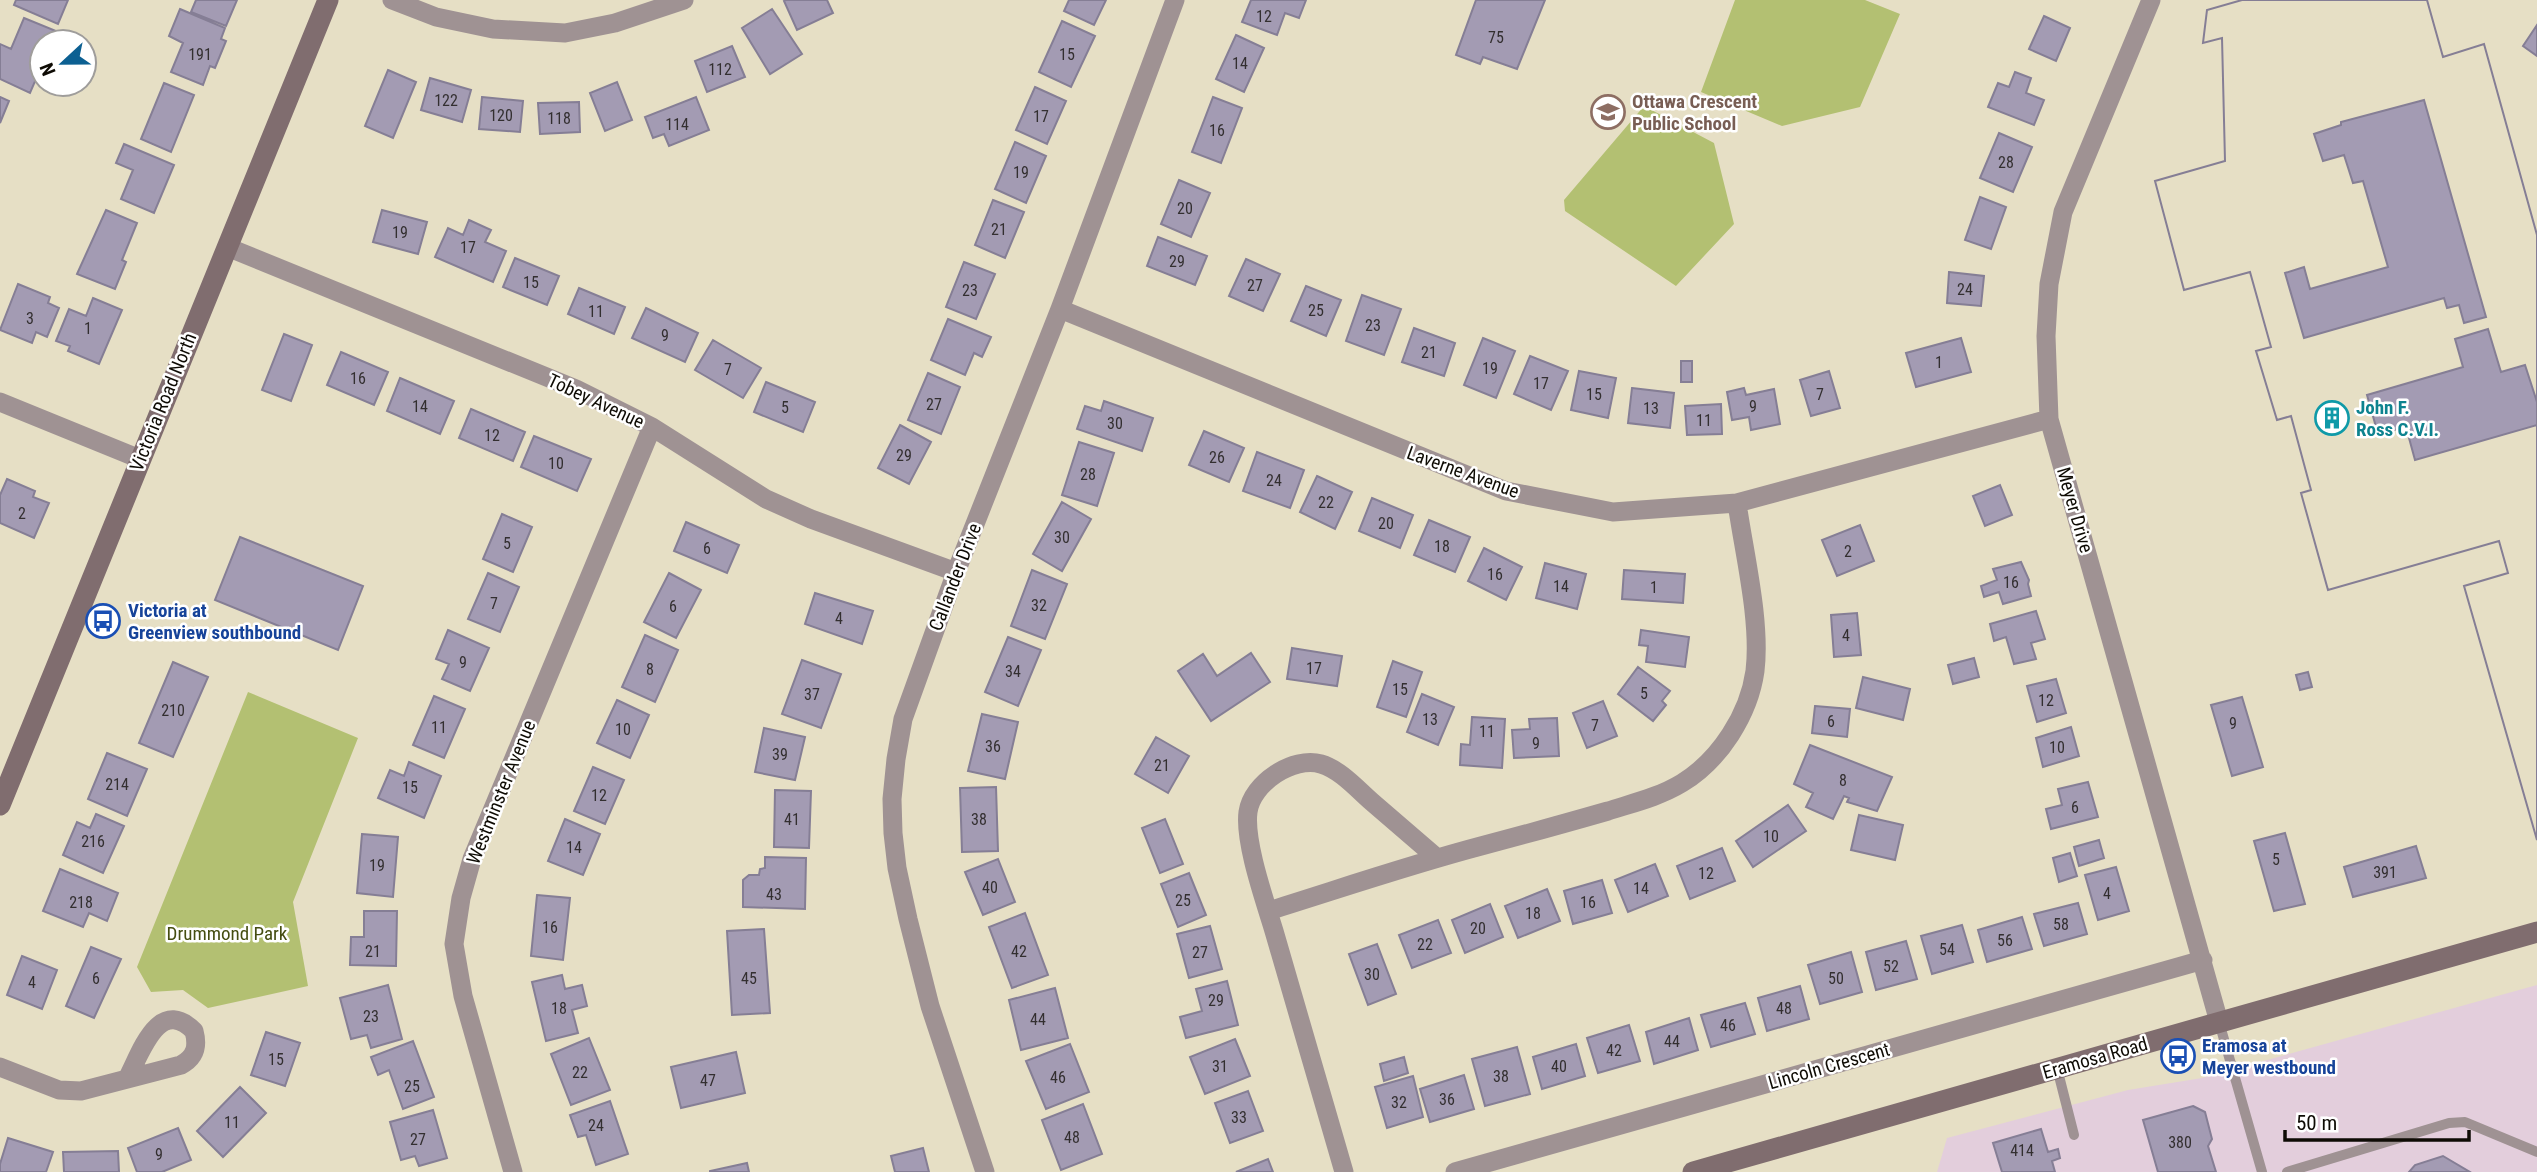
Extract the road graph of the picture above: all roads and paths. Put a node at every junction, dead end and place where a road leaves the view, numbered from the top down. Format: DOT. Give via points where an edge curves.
graph roads {
  1 [pos="328,0"];
  2 [pos="392,0"];
  3 [pos="684,0"];
  4 [pos="1175,0"];
  5 [pos="2151,0"];
  6 [pos="227,247"];
  7 [pos="1060,309"];
  8 [pos="0,402"];
  9 [pos="2049,419"];
  10 [pos="652,427"];
  11 [pos="140,459"];
  12 [pos="1737,503"];
  13 [pos="956,572"];
  14 [pos="0,805"];
  15 [pos="1437,858"];
  16 [pos="1268,911"];
  17 [pos="2537,932"];
  18 [pos="2203,960"];
  19 [pos="2219,1022"];
  20 [pos="0,1068"];
  21 [pos="2057,1068"];
  22 [pos="128,1077"];
  23 [pos="2074,1135"];
  24 [pos="2537,1152"];
  25 [pos="513,1172"];
  26 [pos="985,1172"];
  27 [pos="1344,1172"];
  28 [pos="1455,1172"];
  29 [pos="1693,1172"];
  30 [pos="2262,1172"];
  31 [pos="2287,1172"];
  1 -- 6 [label="main road, Victoria Road North"];
  2 -- 3 [label="street" via="436,17 493,29 565,33 615,23"];
  4 -- 7 [label="street, Callander Drive"];
  5 -- 9 [label="street, Meyer Drive" via="2063,212 2049,284"];
  6 -- 10 [label="street, Tobey Avenue" via="576,389"];
  6 -- 11 [label="main road, Victoria Road North"];
  7 -- 12 [label="street, Laverne Avenue" via="1506,491 1613,512"];
  7 -- 13 [label="street, Callander Drive"];
  8 -- 11 [label="street"];
  9 -- 12 [label="street, Laverne Avenue"];
  9 -- 18 [label="street, Meyer Drive"];
  10 -- 13 [label="street, Tobey Avenue" via="766,499"];
  10 -- 25 [label="street, Westminster Avenue" via="472,859 461,898 454,944 463,996"];
  11 -- 14 [label="main road, Victoria Road North"];
  12 -- 15 [label="street" via="1755,622 1755,654 1751,688 1728,740 1684,782 1659,796"];
  13 -- 26 [label="street, Callander Drive" via="903,719 892,799 893,833 930,1006"];
  15 -- 16 [label="street"];
  15 -- 16 [label="street" via="1341,774 1321,764 1292,767 1257,790 1248,810 1248,834"];
  16 -- 27 [label="street"];
  17 -- 19 [label="main road, Eramosa Road"];
  18 -- 19 [label="street, Meyer Drive"];
  18 -- 28 [label="street, Lincoln Crescent"];
  19 -- 21 [label="main road, Eramosa Road"];
  19 -- 30 [label="lane"];
  20 -- 22 [label="street" via="59,1090 91,1089"];
  21 -- 23 [label="lane"];
  21 -- 29 [label="main road, Eramosa Road"];
  24 -- 31 [label="lane" via="2465,1122 2449,1123"];
}
